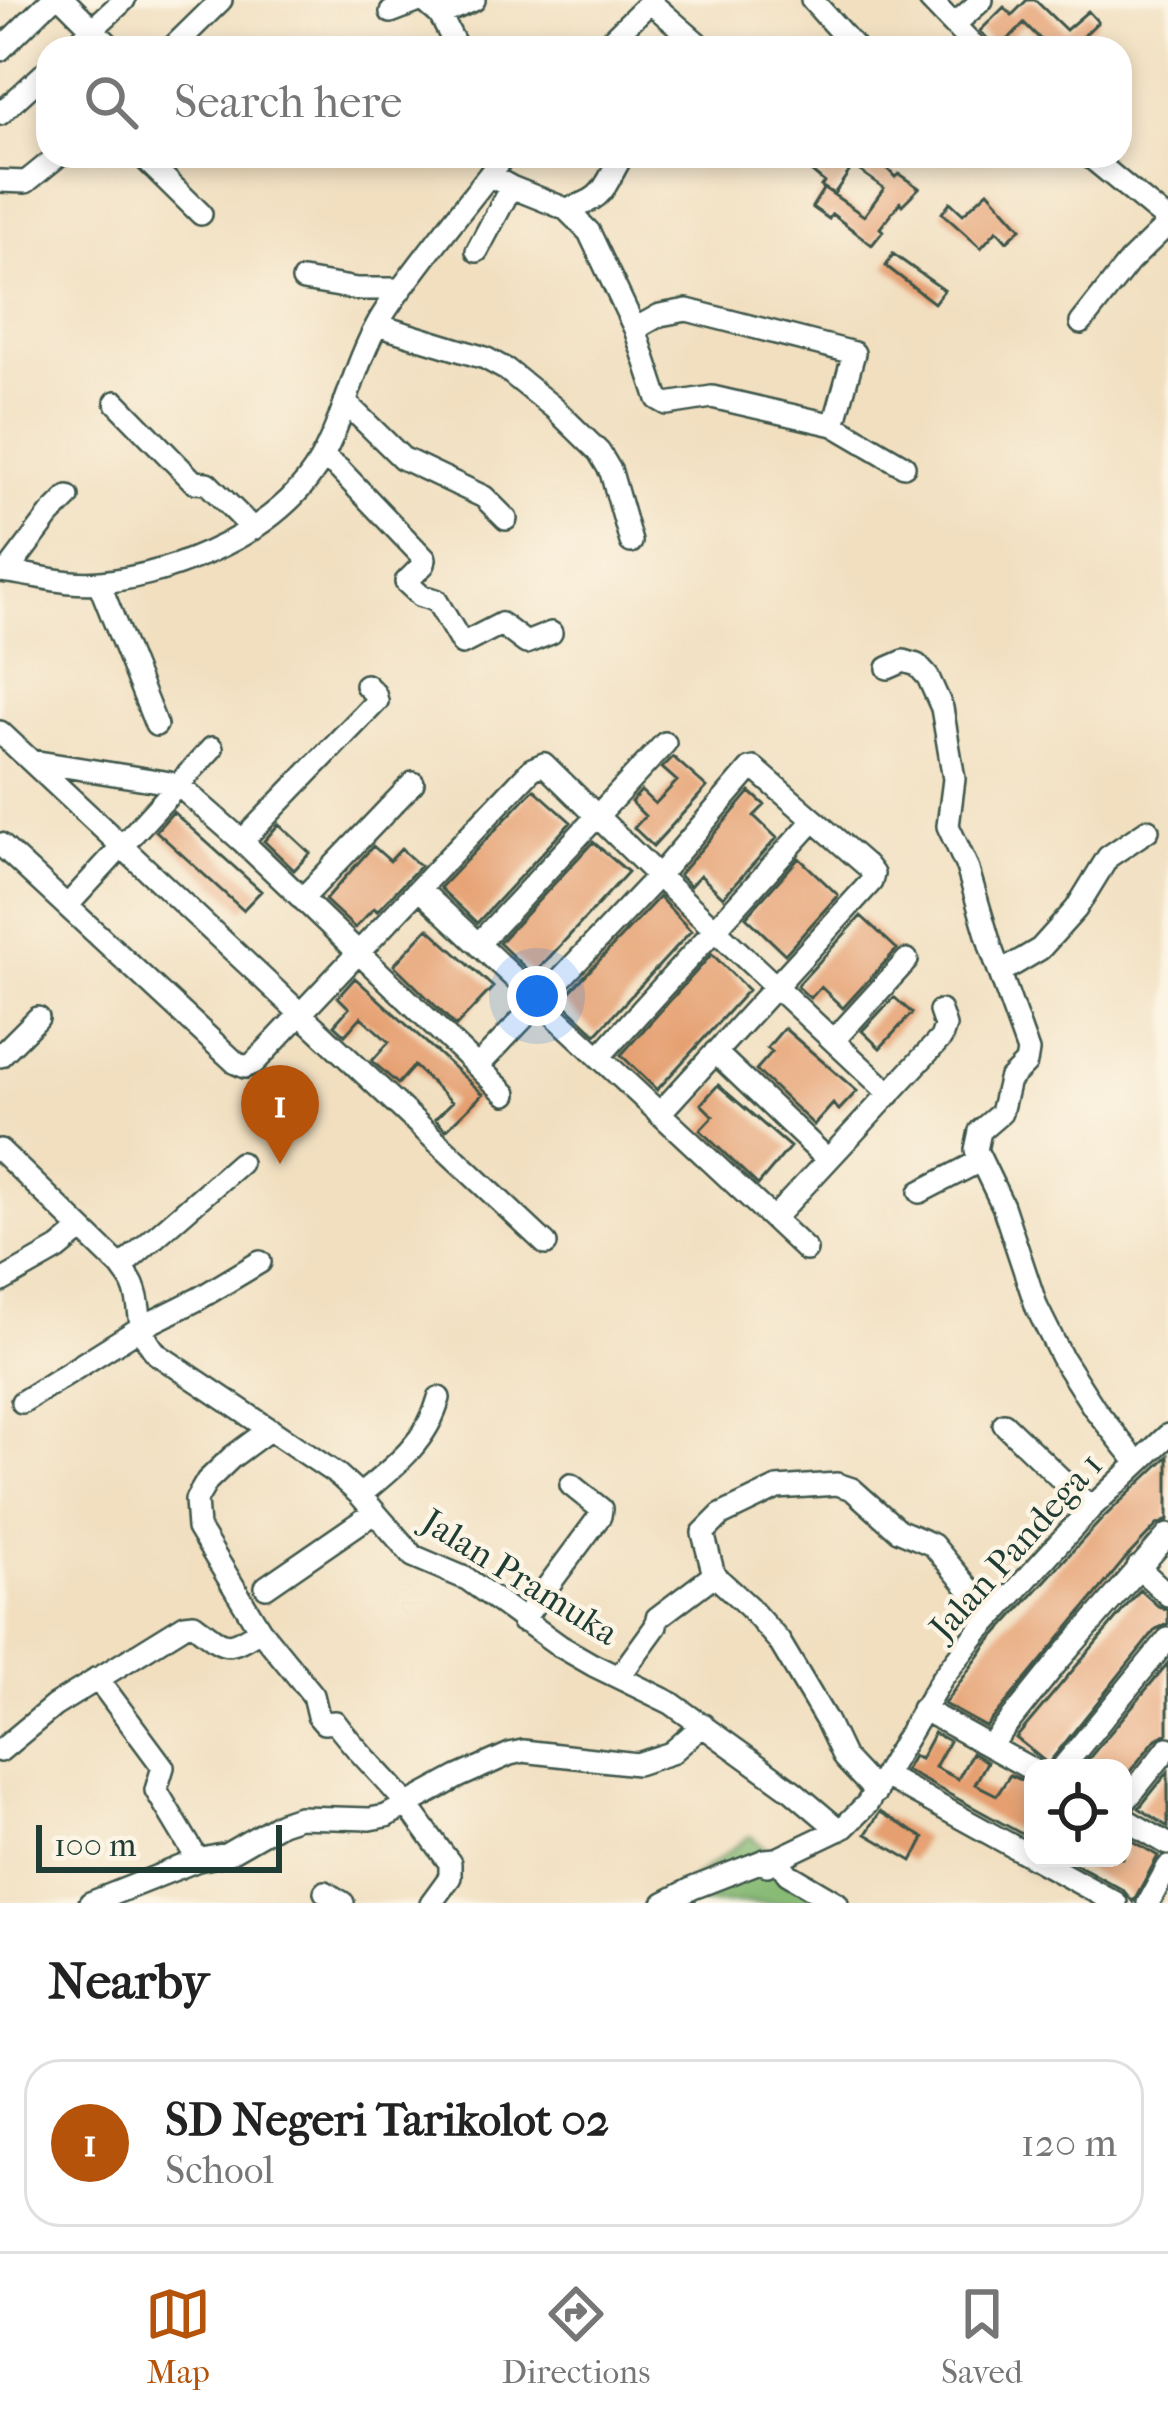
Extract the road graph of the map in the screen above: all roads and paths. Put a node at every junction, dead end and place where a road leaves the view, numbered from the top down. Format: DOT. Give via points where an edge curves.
graph roads {
  1 [pos="51,0"];
  2 [pos="64,0"];
  3 [pos="124,0"];
  4 [pos="221,0"];
  5 [pos="474,0"];
  6 [pos="808,0"];
  7 [pos="930,0"];
  8 [pos="982,0"];
  9 [pos="651,1"];
  10 [pos="428,5"];
  11 [pos="391,12"];
  12 [pos="954,25"];
  13 [pos="93,29"];
  14 [pos="85,36"];
  15 [pos="100,36"];
  16 [pos="184,36"];
  17 [pos="450,36"];
  18 [pos="615,36"];
  19 [pos="690,36"];
  20 [pos="843,36"];
  21 [pos="965,36"];
  22 [pos="0,50"];
  23 [pos="36,81"];
  24 [pos="0,114"];
  25 [pos="43,168"];
  26 [pos="154,168"];
  27 [pos="495,168"];
  28 [pos="615,168"];
  29 [pos="1103,168"];
  30 [pos="489,175"];
  31 [pos="0,181"];
  32 [pos="512,188"];
  33 [pos="566,209"];
  34 [pos="201,214"];
  35 [pos="1168,223"];
  36 [pos="477,251"];
  37 [pos="303,280"];
  38 [pos="401,289"];
  39 [pos="1081,323"];
  40 [pos="377,325"];
  41 [pos="635,329"];
  42 [pos="116,402"];
  43 [pos="345,402"];
  44 [pos="833,424"];
  45 [pos="322,457"];
  46 [pos="904,466"];
  47 [pos="68,497"];
  48 [pos="506,519"];
  49 [pos="253,529"];
  50 [pos="631,542"];
  51 [pos="3,572"];
  52 [pos="99,583"];
  53 [pos="551,632"];
  54 [pos="888,668"];
  55 [pos="365,685"];
  56 [pos="156,725"];
  57 [pos="0,732"];
  58 [pos="665,743"];
  59 [pos="212,748"];
  60 [pos="30,760"];
  61 [pos="412,782"];
  62 [pos="177,784"];
  63 [pos="599,816"];
  64 [pos="814,820"];
  65 [pos="1148,830"];
  66 [pos="242,842"];
  67 [pos="0,844"];
  68 [pos="122,845"];
  69 [pos="658,876"];
  70 [pos="419,889"];
  71 [pos="302,899"];
  72 [pos="67,905"];
  73 [pos="713,928"];
  74 [pos="479,944"];
  75 [pos="358,953"];
  76 [pos="908,960"];
  77 [pos="1001,972"];
  78 [pos="774,986"];
  79 [pos="540,1003"];
  80 [pos="940,1011"];
  81 [pos="300,1014"];
  82 [pos="38,1018"];
  83 [pos="834,1040"];
  84 [pos="715,1052"];
  85 [pos="0,1056"];
  86 [pos="599,1057"];
  87 [pos="478,1066"];
  88 [pos="506,1094"];
  89 [pos="890,1094"];
  90 [pos="659,1114"];
  91 [pos="0,1150"];
  92 [pos="827,1160"];
  93 [pos="980,1161"];
  94 [pos="240,1163"];
  95 [pos="920,1192"];
  96 [pos="773,1219"];
  97 [pos="81,1230"];
  98 [pos="546,1244"];
  99 [pos="806,1250"];
  100 [pos="260,1262"];
  101 [pos="121,1267"];
  102 [pos="0,1282"];
  103 [pos="140,1328"];
  104 [pos="439,1398"];
  105 [pos="22,1402"];
  106 [pos="1004,1424"];
  107 [pos="270,1430"];
  108 [pos="1168,1435"];
  109 [pos="1138,1463"];
  110 [pos="571,1485"];
  111 [pos="368,1503"];
  112 [pos="1091,1508"];
  113 [pos="1168,1535"];
  114 [pos="1138,1567"];
  115 [pos="714,1575"];
  116 [pos="266,1587"];
  117 [pos="1168,1595"];
  118 [pos="992,1616"];
  119 [pos="522,1621"];
  120 [pos="260,1630"];
  121 [pos="1168,1639"];
  122 [pos="619,1676"];
  123 [pos="97,1678"];
  124 [pos="922,1709"];
  125 [pos="703,1725"];
  126 [pos="990,1746"];
  127 [pos="1168,1748"];
  128 [pos="0,1751"];
  129 [pos="1069,1759"];
  130 [pos="1024,1765"];
  131 [pos="880,1784"];
  132 [pos="1132,1793"];
  133 [pos="408,1806"];
  134 [pos="1132,1823"];
  135 [pos="839,1830"];
  136 [pos="1168,1844"];
  137 [pos="777,1859"];
  138 [pos="198,1860"];
  139 [pos="1168,1867"];
  140 [pos="90,1903"];
  141 [pos="430,1903"];
  142 [pos="664,1903"];
  143 [pos="691,1903"];
  144 [pos="837,1903"];
  145 [pos="1116,1903"];
  146 [pos="1148,1903"];
  1 -- 22 [label="street"];
  2 -- 13 [label="street"];
  3 -- 13 [label="street"];
  4 -- 16 [label="street"];
  5 -- 10 [label="street"];
  6 -- 20 [label="street"];
  7 -- 12 [label="street"];
  8 -- 12 [label="street"];
  9 -- 18 [label="street"];
  9 -- 19 [label="street"];
  10 -- 11 [label="street"];
  10 -- 17 [label="street"];
  12 -- 21 [label="street"];
  13 -- 14 [label="street"];
  13 -- 15 [label="street"];
  23 -- 24 [label="street"];
  25 -- 31 [label="street" via="26,182"];
  26 -- 34 [label="street"];
  27 -- 30 [label="street"];
  28 -- 33 [label="street" via="599,197"];
  29 -- 35 [label="street"];
  30 -- 32 [label="street"];
  30 -- 38 [label="street"];
  32 -- 33 [label="street"];
  32 -- 36 [label="street"];
  33 -- 41 [label="street" via="589,232"];
  35 -- 39 [label="street"];
  37 -- 38 [label="street"];
  38 -- 40 [label="street"];
  40 -- 43 [label="street"];
  40 -- 50 [label="street" via="485,358 554,408 611,472"];
  41 -- 44 [label="street" via="658,399 667,404 712,397"];
  41 -- 44 [label="street" via="688,310 854,353"];
  42 -- 49 [label="street"];
  43 -- 45 [label="street"];
  43 -- 48 [label="street" via="402,458 484,497"];
  44 -- 46 [label="street"];
  45 -- 49 [label="street"];
  45 -- 53 [label="street" via="425,559 406,582 436,600 462,644 501,624 526,643"];
  47 -- 51 [label="street"];
  49 -- 52 [label="street" via="198,557"];
  51 -- 52 [label="street"];
  52 -- 56 [label="street"];
  54 -- 77 [label="street" via="917,665 942,708 953,779 948,826"];
  55 -- 66 [label="street" via="377,700"];
  57 -- 60 [label="street"];
  58 -- 63 [label="street"];
  59 -- 62 [label="street"];
  60 -- 62 [label="street"];
  60 -- 68 [label="street"];
  61 -- 71 [label="street"];
  62 -- 66 [label="street"];
  62 -- 68 [label="street"];
  63 -- 69 [label="street"];
  63 -- 70 [label="street" via="550,767 538,765"];
  63 -- 74 [label="street"];
  64 -- 69 [label="street" via="752,769"];
  64 -- 73 [label="street"];
  64 -- 78 [label="street" via="867,866 872,882"];
  65 -- 77 [label="street" via="1108,857 1040,949"];
  66 -- 71 [label="street"];
  67 -- 72 [label="street"];
  68 -- 72 [label="street"];
  68 -- 81 [label="street"];
  69 -- 73 [label="street"];
  69 -- 79 [label="street"];
  70 -- 74 [label="street"];
  70 -- 75 [label="street"];
  71 -- 75 [label="street"];
  72 -- 81 [label="street" via="244,1067"];
  73 -- 78 [label="street"];
  73 -- 86 [label="street"];
  74 -- 79 [label="street"];
  75 -- 81 [label="street"];
  75 -- 87 [label="street"];
  76 -- 83 [label="street"];
  77 -- 93 [label="street" via="1028,1058 1009,1081 1001,1112 980,1131"];
  78 -- 83 [label="street"];
  78 -- 84 [label="street"];
  79 -- 86 [label="street"];
  79 -- 87 [label="street"];
  80 -- 89 [label="street" via="941,1038"];
  81 -- 98 [label="street"];
  82 -- 85 [label="street"];
  83 -- 89 [label="street"];
  84 -- 90 [label="street"];
  84 -- 92 [label="street"];
  86 -- 90 [label="street"];
  87 -- 88 [label="street"];
  89 -- 92 [label="street"];
  90 -- 96 [label="street"];
  91 -- 97 [label="street, Jalan Pramuka"];
  92 -- 96 [label="street"];
  93 -- 95 [label="street"];
  93 -- 109 [label="street" via="1062,1358"];
  94 -- 101 [label="street"];
  96 -- 99 [label="street"];
  97 -- 101 [label="street, Jalan Pramuka"];
  97 -- 102 [label="street"];
  100 -- 103 [label="street"];
  101 -- 103 [label="street, Jalan Pramuka" via="134,1287"];
  103 -- 105 [label="street"];
  103 -- 107 [label="street, Jalan Pramuka" via="157,1354"];
  104 -- 111 [label="street" via="426,1431"];
  106 -- 112 [label="street"];
  107 -- 111 [label="street, Jalan Pramuka"];
  107 -- 120 [label="street" via="232,1457 196,1500 198,1528"];
  108 -- 109 [label="street, Jalan Pandega 1"];
  109 -- 112 [label="street, Jalan Pandega 1"];
  110 -- 119 [label="street" via="600,1516"];
  111 -- 116 [label="street"];
  111 -- 119 [label="street, Jalan Pramuka" via="413,1556 481,1587"];
  112 -- 118 [label="street, Jalan Pandega 1"];
  113 -- 114 [label="street"];
  114 -- 117 [label="street"];
  114 -- 126 [label="street"];
  115 -- 118 [label="street" via="703,1533 716,1518 777,1488 837,1484 898,1530 933,1545"];
  115 -- 122 [label="street" via="657,1618"];
  115 -- 131 [label="street" via="779,1641 844,1758"];
  118 -- 124 [label="street, Jalan Pandega 1"];
  119 -- 122 [label="street, Jalan Pramuka"];
  120 -- 123 [label="street" via="223,1646 185,1625"];
  120 -- 133 [label="street" via="304,1683 324,1723 335,1722"];
  121 -- 129 [label="street"];
  122 -- 125 [label="street, Jalan Pramuka"];
  123 -- 128 [label="street"];
  123 -- 138 [label="street" via="163,1767 156,1790"];
  124 -- 126 [label="street"];
  124 -- 131 [label="street, Jalan Pandega 1"];
  125 -- 133 [label="street" via="671,1753 638,1764 510,1754"];
  125 -- 135 [label="street, Jalan Pramuka"];
  126 -- 130 [label="street"];
  127 -- 132 [label="street"];
  131 -- 135 [label="street, Jalan Pandega 1"];
  131 -- 145 [label="street"];
  133 -- 138 [label="street" via="370,1819 299,1817"];
  133 -- 141 [label="street" via="451,1863"];
  134 -- 136 [label="street"];
  135 -- 137 [label="street"];
  137 -- 142 [label="street"];
  137 -- 143 [label="street"];
  137 -- 144 [label="street"];
  138 -- 140 [label="street"];
  139 -- 146 [label="street"];
}
